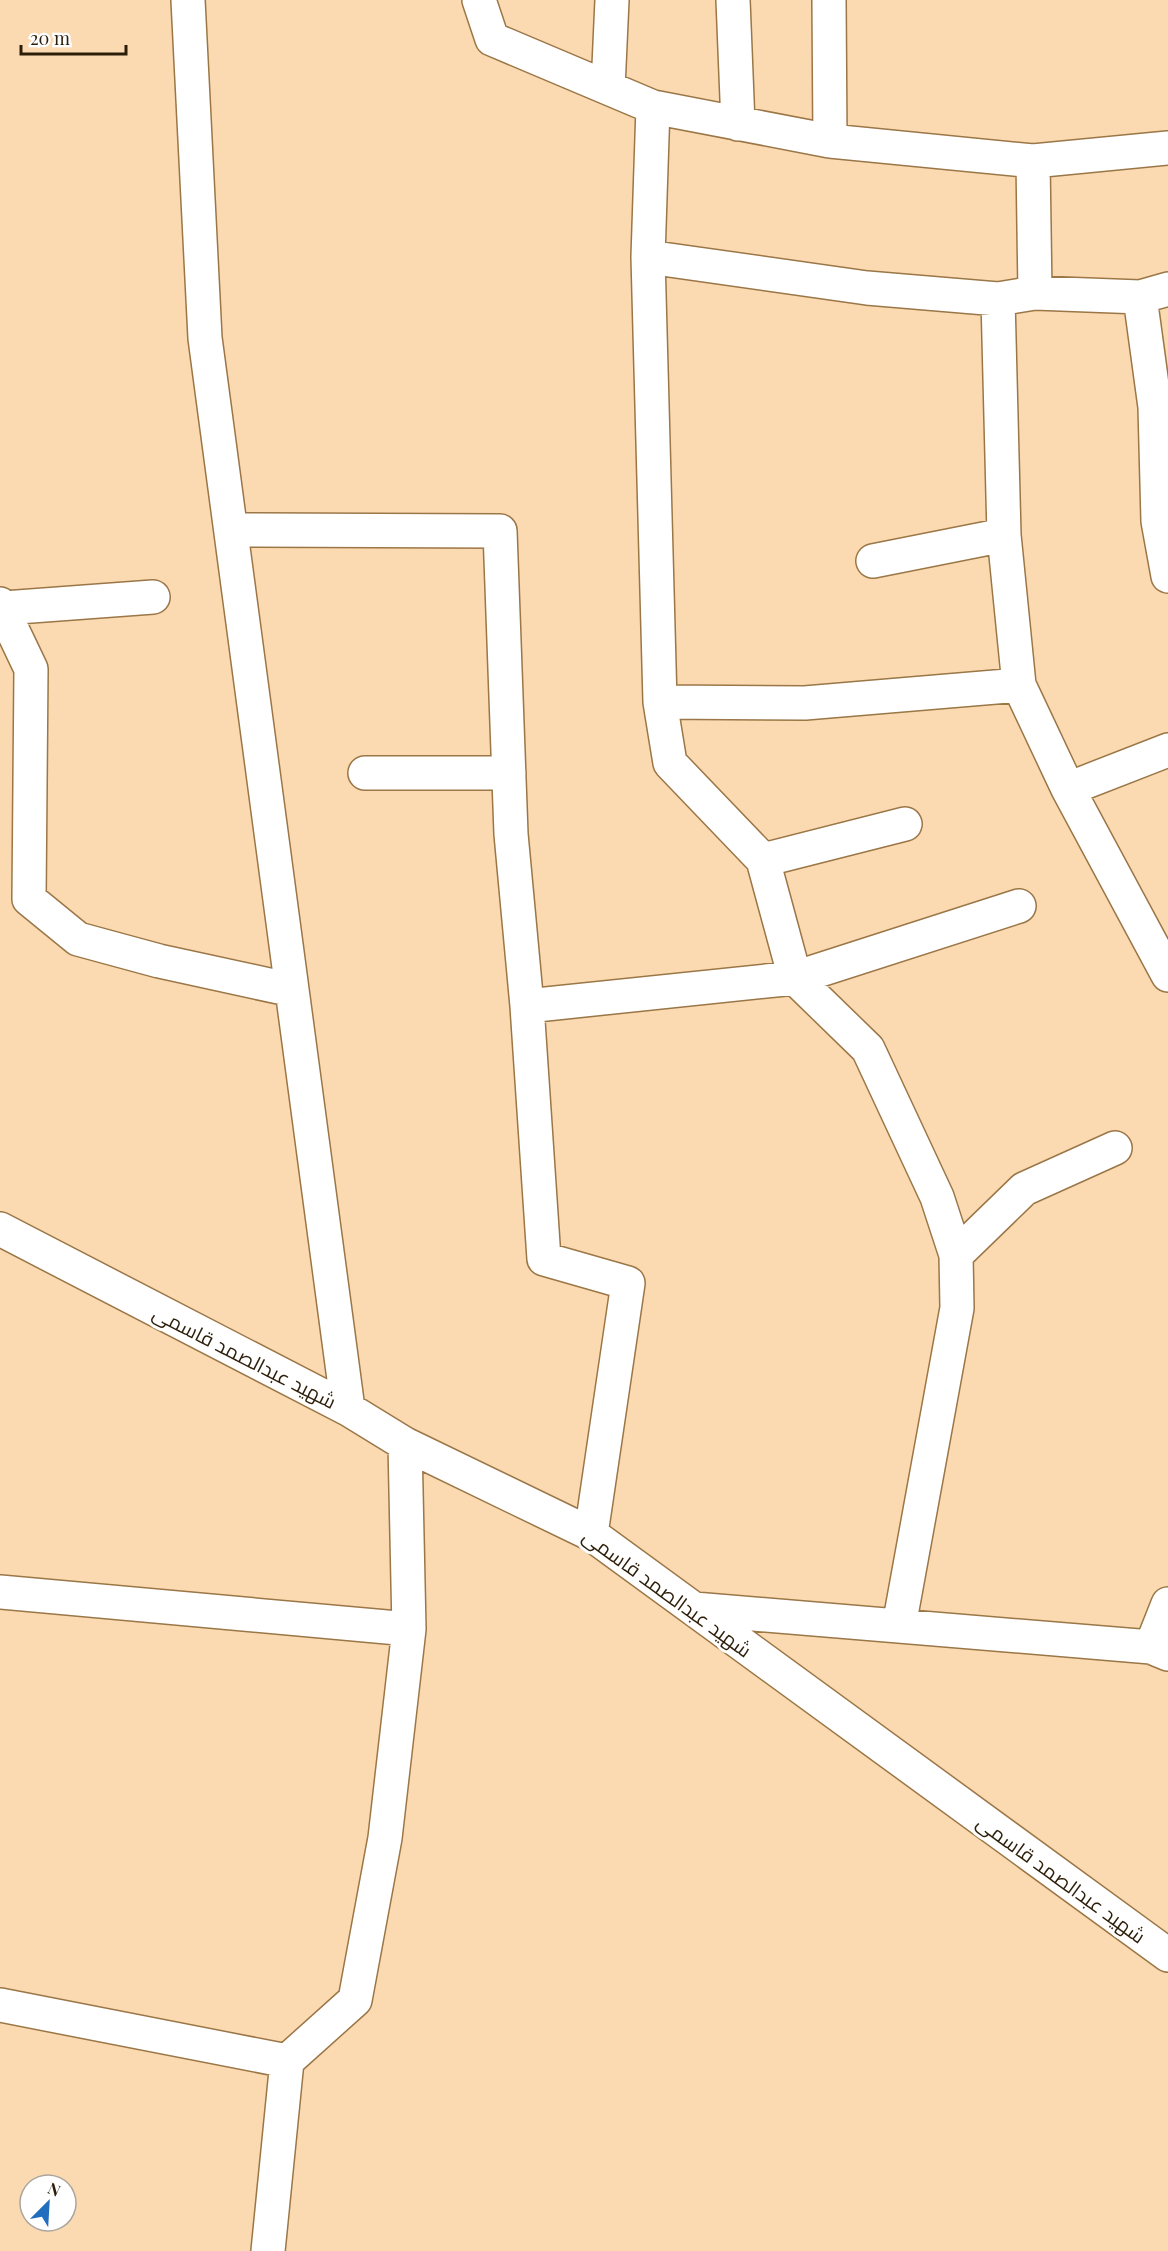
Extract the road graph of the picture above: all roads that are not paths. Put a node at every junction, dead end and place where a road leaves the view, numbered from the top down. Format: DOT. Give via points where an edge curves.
graph roads {
  1 [pos="188,0"];
  2 [pos="479,0"];
  3 [pos="612,0"];
  4 [pos="733,0"];
  5 [pos="829,0"];
  6 [pos="608,88"];
  7 [pos="653,106"];
  8 [pos="738,124"];
  9 [pos="830,141"];
  10 [pos="1168,148"];
  11 [pos="1033,161"];
  12 [pos="648,257"];
  13 [pos="1035,293"];
  14 [pos="1154,293"];
  15 [pos="998,298"];
  16 [pos="231,530"];
  17 [pos="1004,535"];
  18 [pos="873,561"];
  19 [pos="1168,576"];
  20 [pos="153,597"];
  21 [pos="2,606"];
  22 [pos="1019,685"];
  23 [pos="660,702"];
  24 [pos="1168,750"];
  25 [pos="365,773"];
  26 [pos="509,773"];
  27 [pos="1068,789"];
  28 [pos="905,824"];
  29 [pos="764,860"];
  30 [pos="1019,906"];
  31 [pos="1168,975"];
  32 [pos="795,978"];
  33 [pos="292,990"];
  34 [pos="527,1006"];
  35 [pos="1115,1148"];
  36 [pos="0,1229"];
  37 [pos="956,1255"];
  38 [pos="348,1409"];
  39 [pos="405,1444"];
  40 [pos="591,1534"];
  41 [pos="0,1592"];
  42 [pos="1168,1604"];
  43 [pos="694,1609"];
  44 [pos="899,1626"];
  45 [pos="409,1629"];
  46 [pos="1160,1650"];
  47 [pos="1168,1955"];
  48 [pos="0,2005"];
  49 [pos="286,2061"];
  50 [pos="268,2251"];
  1 -- 16 [label="street" via="205,338"];
  2 -- 6 [label="street" via="492,39"];
  3 -- 6 [label="street"];
  4 -- 8 [label="street"];
  5 -- 9 [label="street"];
  6 -- 7 [label="street"];
  7 -- 8 [label="street"];
  7 -- 12 [label="street"];
  8 -- 9 [label="street"];
  9 -- 11 [label="street"];
  10 -- 11 [label="street"];
  11 -- 13 [label="street"];
  12 -- 15 [label="street" via="867,288"];
  12 -- 23 [label="street"];
  13 -- 14 [label="street"];
  13 -- 15 [label="street"];
  14 -- 19 [label="street" via="1158,521"];
  15 -- 17 [label="street"];
  16 -- 26 [label="street" via="501,531"];
  16 -- 33 [label="street"];
  17 -- 18 [label="street"];
  17 -- 22 [label="street"];
  20 -- 21 [label="street"];
  21 -- 33 [label="street" via="31,669 28,899 78,939"];
  22 -- 23 [label="street" via="805,703"];
  22 -- 27 [label="street"];
  23 -- 29 [label="street" via="670,763"];
  24 -- 27 [label="street"];
  25 -- 26 [label="street"];
  26 -- 34 [label="street"];
  27 -- 31 [label="street"];
  28 -- 29 [label="street"];
  29 -- 32 [label="street"];
  30 -- 32 [label="street"];
  32 -- 34 [label="street"];
  32 -- 37 [label="street" via="868,1049 937,1197"];
  33 -- 38 [label="street"];
  34 -- 40 [label="street" via="544,1259 628,1283"];
  35 -- 37 [label="street" via="1024,1189"];
  36 -- 38 [label="street, شهید عبدالصمد قاسمی"];
  37 -- 44 [label="street" via="957,1308"];
  38 -- 39 [label="street, شهید عبدالصمد قاسمی"];
  39 -- 40 [label="street, شهید عبدالصمد قاسمی"];
  39 -- 45 [label="street"];
  40 -- 43 [label="street, شهید عبدالصمد قاسمی"];
  41 -- 45 [label="street"];
  42 -- 46 [label="street"];
  43 -- 44 [label="street"];
  43 -- 47 [label="street, شهید عبدالصمد قاسمی"];
  44 -- 46 [label="street"];
  45 -- 49 [label="street" via="386,1838 355,2000"];
  48 -- 49 [label="street"];
  49 -- 50 [label="street"];
}
